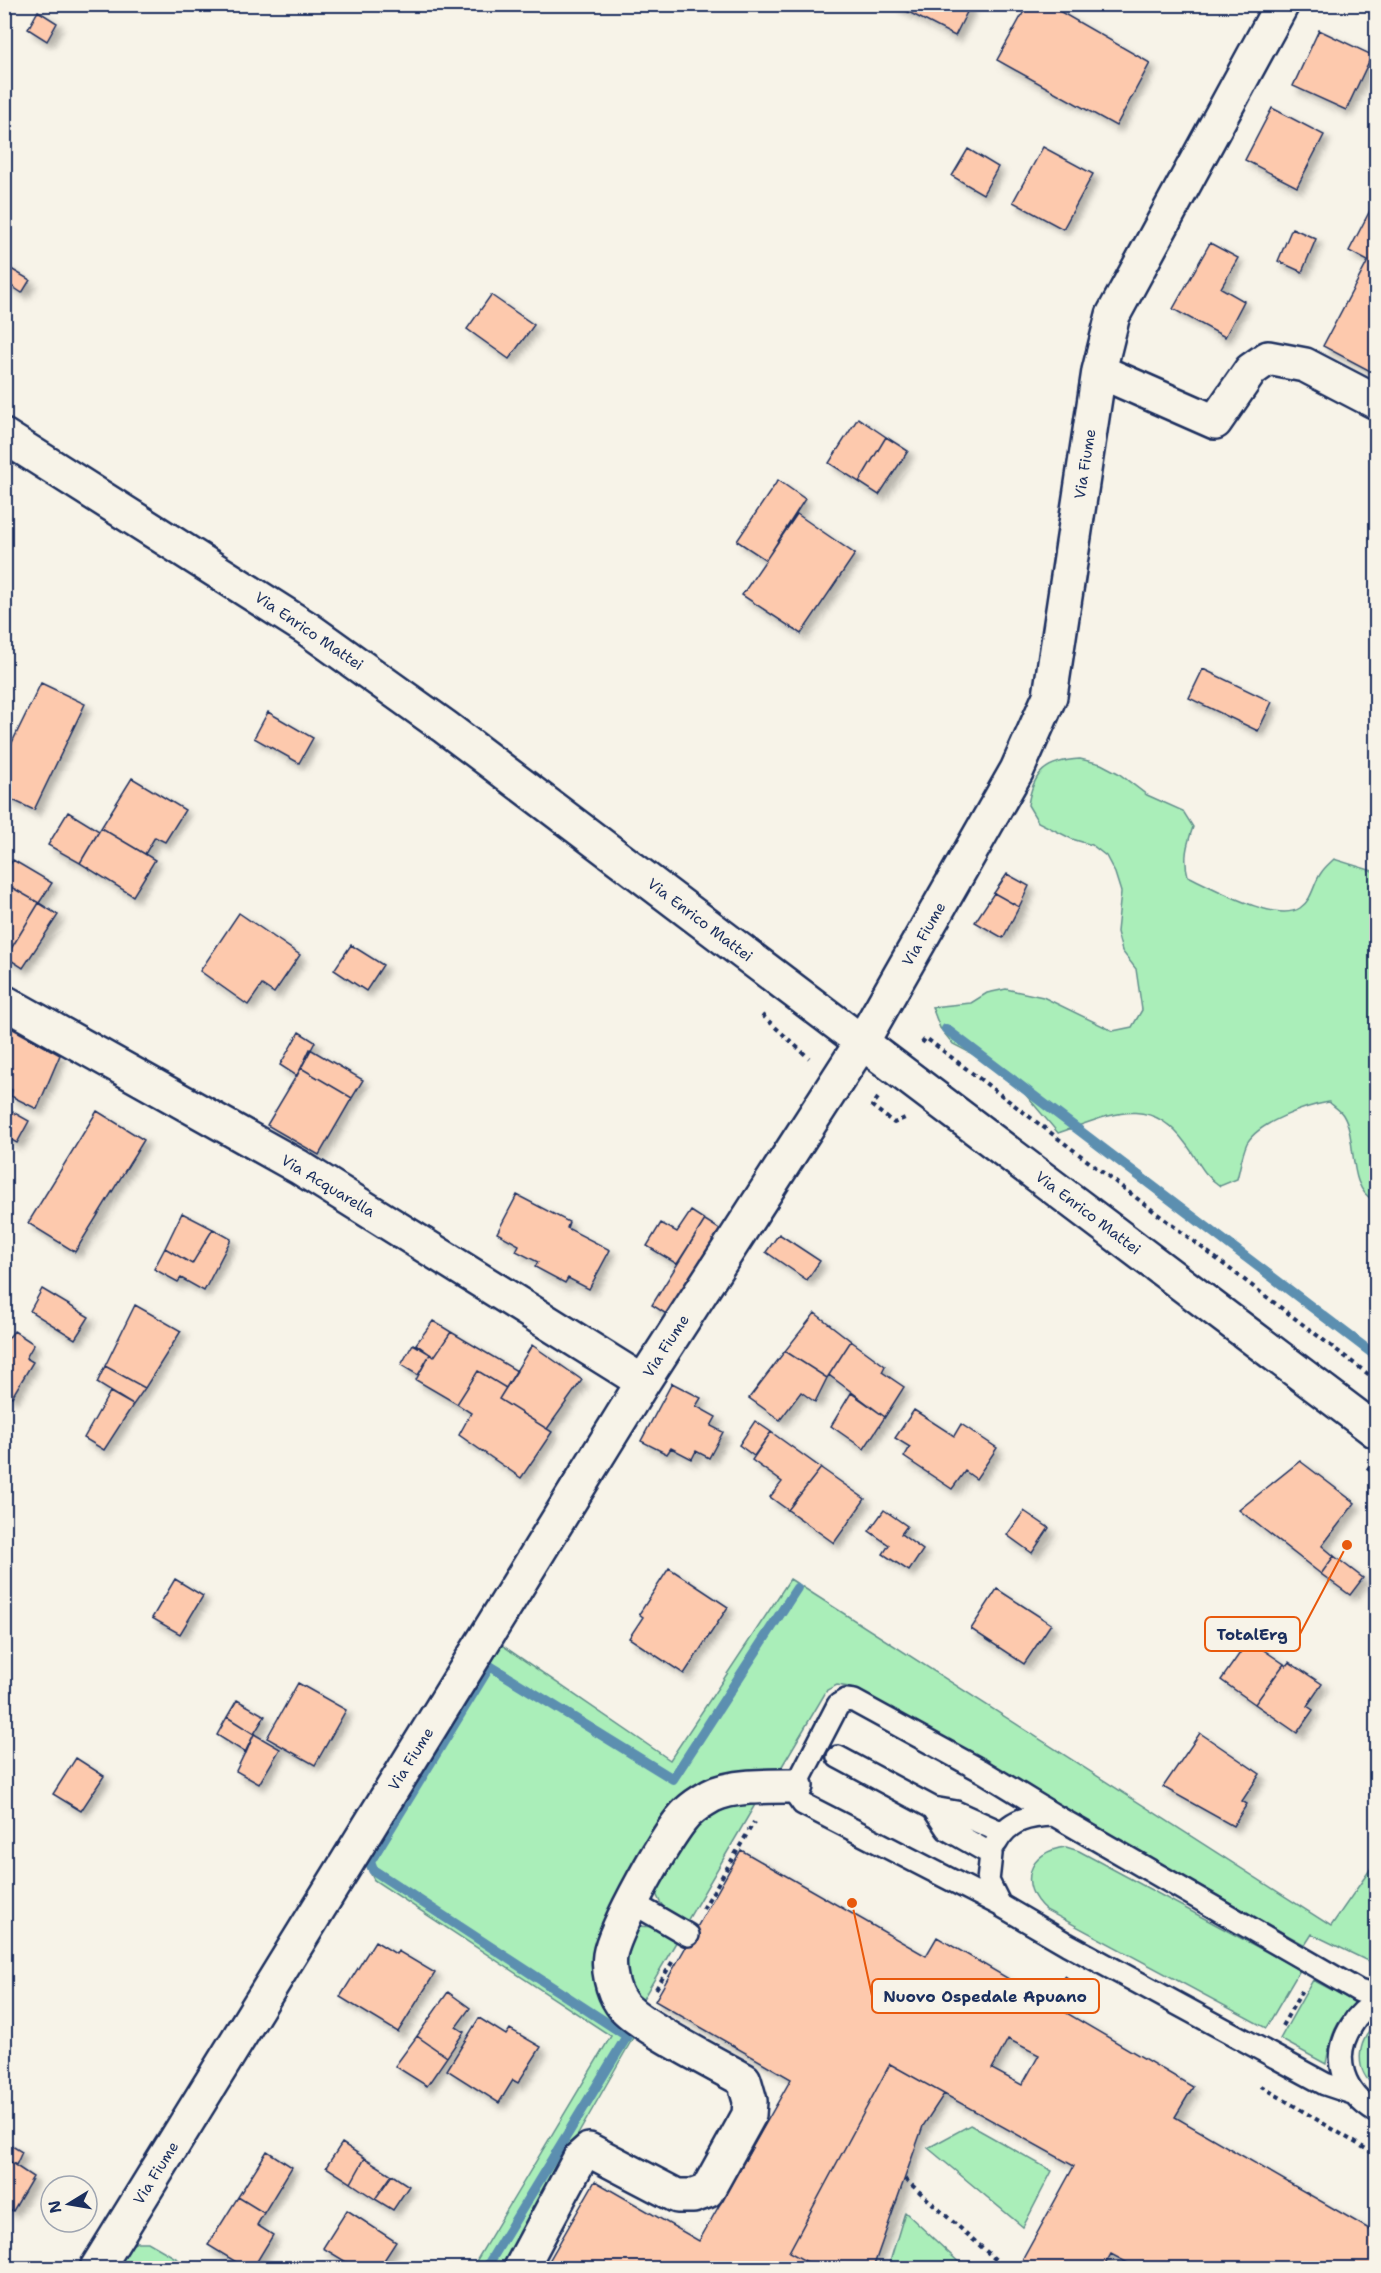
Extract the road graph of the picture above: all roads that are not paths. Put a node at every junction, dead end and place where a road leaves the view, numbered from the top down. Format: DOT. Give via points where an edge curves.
graph roads {
  1 [pos="1282,4"];
  2 [pos="1099,371"];
  3 [pos="1377,402"];
  4 [pos="4,436"];
  5 [pos="4,1002"];
  6 [pos="862,1042"];
  7 [pos="643,1382"];
  8 [pos="1377,1431"];
  9 [pos="838,1757"];
  10 [pos="796,1786"];
  11 [pos="933,1808"];
  12 [pos="1054,1815"];
  13 [pos="1003,1833"];
  14 [pos="991,1854"];
  15 [pos="633,1904"];
  16 [pos="1000,1905"];
  17 [pos="688,1935"];
  18 [pos="1377,1996"];
  19 [pos="1377,2004"];
  20 [pos="1352,2092"];
  21 [pos="1377,2112"];
  22 [pos="97,2268"];
  23 [pos="521,2268"];
  1 -- 2 [label="street, Via Fiume" via="1113,315"];
  2 -- 3 [label="street" via="1215,422 1251,370 1268,358 1305,365"];
  2 -- 6 [label="street, Via Fiume" via="1050,696 1017,770"];
  4 -- 6 [label="street, Via Enrico Mattei" via="308,629 445,727"];
  5 -- 7 [label="street, Via Acquarella" via="299,1167"];
  6 -- 7 [label="street, Via Fiume"];
  6 -- 8 [label="street, Via Enrico Mattei"];
  7 -- 22 [label="street, Via Fiume"];
  9 -- 11 [label="lane"];
  10 -- 12 [label="lane" via="838,1705 850,1700"];
  10 -- 15 [label="street" via="764,1786 712,1795 688,1812 673,1831"];
  10 -- 16 [label="lane" via="795,1793 803,1804"];
  11 -- 13 [label="lane" via="956,1812"];
  11 -- 14 [label="lane" via="947,1829"];
  12 -- 13 [label="lane" via="1015,1821"];
  12 -- 18 [label="lane" via="1359,1991"];
  13 -- 14 [label="lane"];
  14 -- 16 [label="lane" via="988,1881"];
  15 -- 17 [label="lane"];
  15 -- 23 [label="street" via="610,1954 610,1977 621,2004 654,2029 744,2080 749,2115 707,2191 693,2196 677,2196 589,2151 580,2158"];
  16 -- 20 [label="lane" via="1326,2084"];
  19 -- 20 [label="lane" via="1356,2018 1345,2035 1342,2074"];
  20 -- 21 [label="lane"];
}
